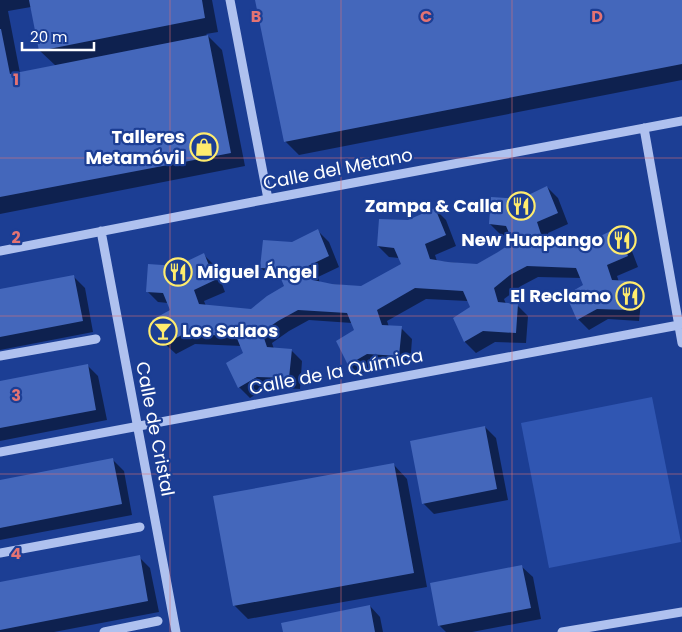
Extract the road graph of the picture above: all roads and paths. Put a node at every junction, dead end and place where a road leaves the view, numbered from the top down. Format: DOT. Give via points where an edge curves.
graph roads {
  1 [pos="230,0"];
  2 [pos="682,121"];
  3 [pos="644,128"];
  4 [pos="268,199"];
  5 [pos="101,231"];
  6 [pos="0,251"];
  7 [pos="678,325"];
  8 [pos="96,339"];
  9 [pos="682,343"];
  10 [pos="0,356"];
  11 [pos="138,426"];
  12 [pos="0,452"];
  13 [pos="140,526"];
  14 [pos="0,553"];
  15 [pos="682,612"];
  16 [pos="158,621"];
  17 [pos="104,632"];
  18 [pos="176,632"];
  19 [pos="562,632"];
  1 -- 4 [label="street"];
  2 -- 3 [label="street, Calle del Metano"];
  3 -- 4 [label="street, Calle del Metano"];
  3 -- 7 [label="street"];
  4 -- 5 [label="street, Calle del Metano"];
  5 -- 6 [label="street, Calle del Metano"];
  5 -- 11 [label="street, Calle de Cristal"];
  7 -- 9 [label="street"];
  7 -- 11 [label="street, Calle de la Química"];
  8 -- 10 [label="street"];
  11 -- 12 [label="street, Calle de la Química"];
  11 -- 18 [label="street, Calle de Cristal"];
  13 -- 14 [label="street"];
  15 -- 19 [label="street"];
  16 -- 17 [label="street"];
}
